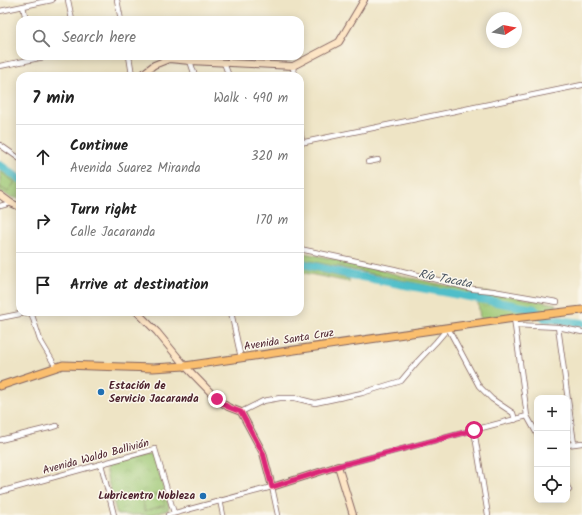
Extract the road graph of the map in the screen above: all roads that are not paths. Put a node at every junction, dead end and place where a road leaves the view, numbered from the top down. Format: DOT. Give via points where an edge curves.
graph roads {
  1 [pos="52,0"];
  2 [pos="68,0"];
  3 [pos="117,0"];
  4 [pos="364,0"];
  5 [pos="24,6"];
  6 [pos="0,11"];
  7 [pos="25,16"];
  8 [pos="71,16"];
  9 [pos="120,16"];
  10 [pos="24,60"];
  11 [pos="130,60"];
  12 [pos="166,60"];
  13 [pos="180,60"];
  14 [pos="190,61"];
  15 [pos="224,63"];
  16 [pos="0,66"];
  17 [pos="293,66"];
  18 [pos="132,72"];
  19 [pos="145,72"];
  20 [pos="194,72"];
  21 [pos="227,72"];
  22 [pos="294,72"];
  23 [pos="582,85"];
  24 [pos="304,141"];
  25 [pos="0,146"];
  26 [pos="16,156"];
  27 [pos="378,160"];
  28 [pos="368,162"];
  29 [pos="0,195"];
  30 [pos="11,203"];
  31 [pos="16,205"];
  32 [pos="0,206"];
  33 [pos="304,250"];
  34 [pos="557,302"];
  35 [pos="582,310"];
  36 [pos="16,315"];
  37 [pos="32,316"];
  38 [pos="141,316"];
  39 [pos="232,316"];
  40 [pos="0,318"];
  41 [pos="515,321"];
  42 [pos="558,327"];
  43 [pos="448,328"];
  44 [pos="582,332"];
  45 [pos="241,358"];
  46 [pos="185,366"];
  47 [pos="56,367"];
  48 [pos="0,386"];
  49 [pos="241,412"];
  50 [pos="527,416"];
  51 [pos="515,420"];
  52 [pos="57,426"];
  53 [pos="474,430"];
  54 [pos="535,431"];
  55 [pos="0,440"];
  56 [pos="582,443"];
  57 [pos="574,444"];
  58 [pos="570,445"];
  59 [pos="101,464"];
  60 [pos="338,466"];
  61 [pos="272,487"];
  62 [pos="0,492"];
  63 [pos="220,500"];
  64 [pos="171,514"];
  65 [pos="114,515"];
  66 [pos="223,515"];
  67 [pos="278,515"];
  68 [pos="353,515"];
  69 [pos="488,515"];
  1 -- 5 [label="street"];
  2 -- 8 [label="street"];
  3 -- 9 [label="street"];
  4 -- 17 [label="street" via="339,42"];
  5 -- 6 [label="street"];
  5 -- 7 [label="street"];
  10 -- 16 [label="street"];
  11 -- 18 [label="street"];
  12 -- 19 [label="street"];
  13 -- 14 [label="street"];
  14 -- 15 [label="street"];
  14 -- 20 [label="street"];
  15 -- 17 [label="street"];
  15 -- 21 [label="street"];
  17 -- 22 [label="street"];
  23 -- 24 [label="street"];
  25 -- 26 [label="street"];
  27 -- 28 [label="street"];
  29 -- 30 [label="street"];
  30 -- 31 [label="street"];
  30 -- 32 [label="street"];
  33 -- 34 [label="street" via="473,289"];
  35 -- 41 [label="main road, Avenida Santa Cruz" via="544,314"];
  36 -- 40 [label="street"];
  37 -- 47 [label="street" via="40,340"];
  38 -- 46 [label="street"];
  39 -- 45 [label="street"];
  41 -- 42 [label="street"];
  41 -- 43 [label="main road, Avenida Santa Cruz"];
  41 -- 50 [label="street"];
  42 -- 44 [label="street"];
  42 -- 57 [label="street"];
  43 -- 45 [label="main road, Avenida Santa Cruz"];
  43 -- 49 [label="street" via="401,382 314,403 296,398 263,401"];
  43 -- 51 [label="street" via="478,386 513,413"];
  45 -- 46 [label="main road, Avenida Santa Cruz"];
  46 -- 47 [label="main road, Avenida Santa Cruz"];
  46 -- 49 [label="street" via="217,399"];
  47 -- 48 [label="main road, Avenida Santa Cruz"];
  49 -- 61 [label="street" via="263,453"];
  50 -- 51 [label="street"];
  50 -- 54 [label="street"];
  51 -- 53 [label="street"];
  52 -- 55 [label="street"];
  53 -- 60 [label="street"];
  53 -- 69 [label="street"];
  56 -- 57 [label="street"];
  57 -- 58 [label="street"];
  59 -- 62 [label="street, Avenida Waldo Ballivián"];
  59 -- 64 [label="street, Avenida Waldo Ballivián" via="155,449"];
  59 -- 65 [label="street"];
  60 -- 61 [label="street"];
  60 -- 68 [label="street"];
  61 -- 63 [label="street"];
  61 -- 67 [label="street"];
  63 -- 64 [label="street"];
  63 -- 66 [label="street"];
}
